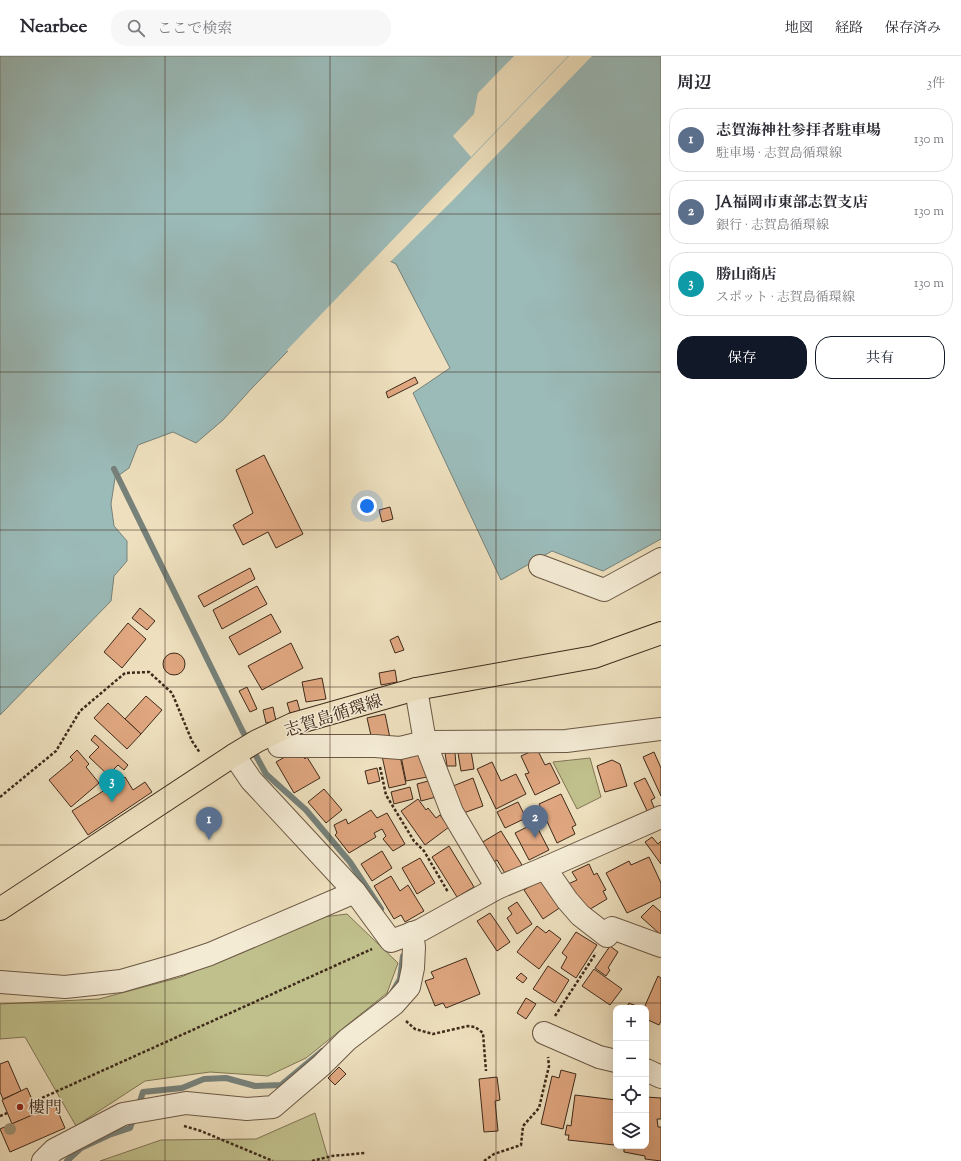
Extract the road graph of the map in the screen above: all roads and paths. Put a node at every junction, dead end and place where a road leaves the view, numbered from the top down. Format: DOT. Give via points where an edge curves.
graph roads {
  1 [pos="661,559"];
  2 [pos="540,566"];
  3 [pos="661,633"];
  4 [pos="416,689"];
  5 [pos="661,729"];
  6 [pos="425,742"];
  7 [pos="279,746"];
  8 [pos="376,746"];
  9 [pos="234,755"];
  10 [pos="211,770"];
  11 [pos="0,797"];
  12 [pos="661,817"];
  13 [pos="545,868"];
  14 [pos="497,888"];
  15 [pos="355,892"];
  16 [pos="0,909"];
  17 [pos="458,909"];
  18 [pos="412,933"];
  19 [pos="391,941"];
  20 [pos="661,946"];
  21 [pos="0,982"];
  22 [pos="390,1007"];
  23 [pos="544,1033"];
  24 [pos="613,1060"];
  25 [pos="486,1071"];
  26 [pos="649,1071"];
  27 [pos="661,1077"];
  28 [pos="33,1102"];
  29 [pos="7,1113"];
  30 [pos="0,1116"];
  31 [pos="178,1124"];
  32 [pos="365,1153"];
  33 [pos="43,1161"];
  34 [pos="273,1161"];
  35 [pos="312,1161"];
  1 -- 2 [label="street" via="604,590"];
  3 -- 4 [label="main road, 志賀島循環線" via="594,657"];
  4 -- 6 [label="street"];
  4 -- 9 [label="main road, 志賀島循環線" via="293,724"];
  5 -- 6 [label="street" via="566,741"];
  6 -- 8 [label="street" via="400,748"];
  6 -- 14 [label="street" via="452,812"];
  7 -- 8 [label="street"];
  8 -- 17 [label="path" via="386,795 414,841 424,851"];
  9 -- 10 [label="main road, 志賀島循環線"];
  9 -- 15 [label="street" via="251,780"];
  10 -- 11 [label="path" via="192,740 172,693 149,672 125,673 80,711 56,751"];
  10 -- 16 [label="main road, 志賀島循環線"];
  12 -- 13 [label="street"];
  13 -- 14 [label="street"];
  13 -- 20 [label="street" via="580,915 608,936 612,928"];
  14 -- 17 [label="street"];
  15 -- 19 [label="street"];
  15 -- 21 [label="street" via="210,954 121,981 65,987"];
  17 -- 18 [label="street"];
  18 -- 19 [label="street"];
  18 -- 22 [label="street" via="413,968 409,987"];
  19 -- 28 [label="path"];
  22 -- 25 [label="path" via="415,1029 433,1034 468,1026 475,1027 483,1033"];
  22 -- 33 [label="street" via="347,1040 273,1107 248,1109 186,1103 123,1114 54,1150"];
  23 -- 24 [label="street" via="599,1057"];
  26 -- 27 [label="street"];
  29 -- 30 [label="path"];
  31 -- 34 [label="path"];
  32 -- 35 [label="path"];
}
